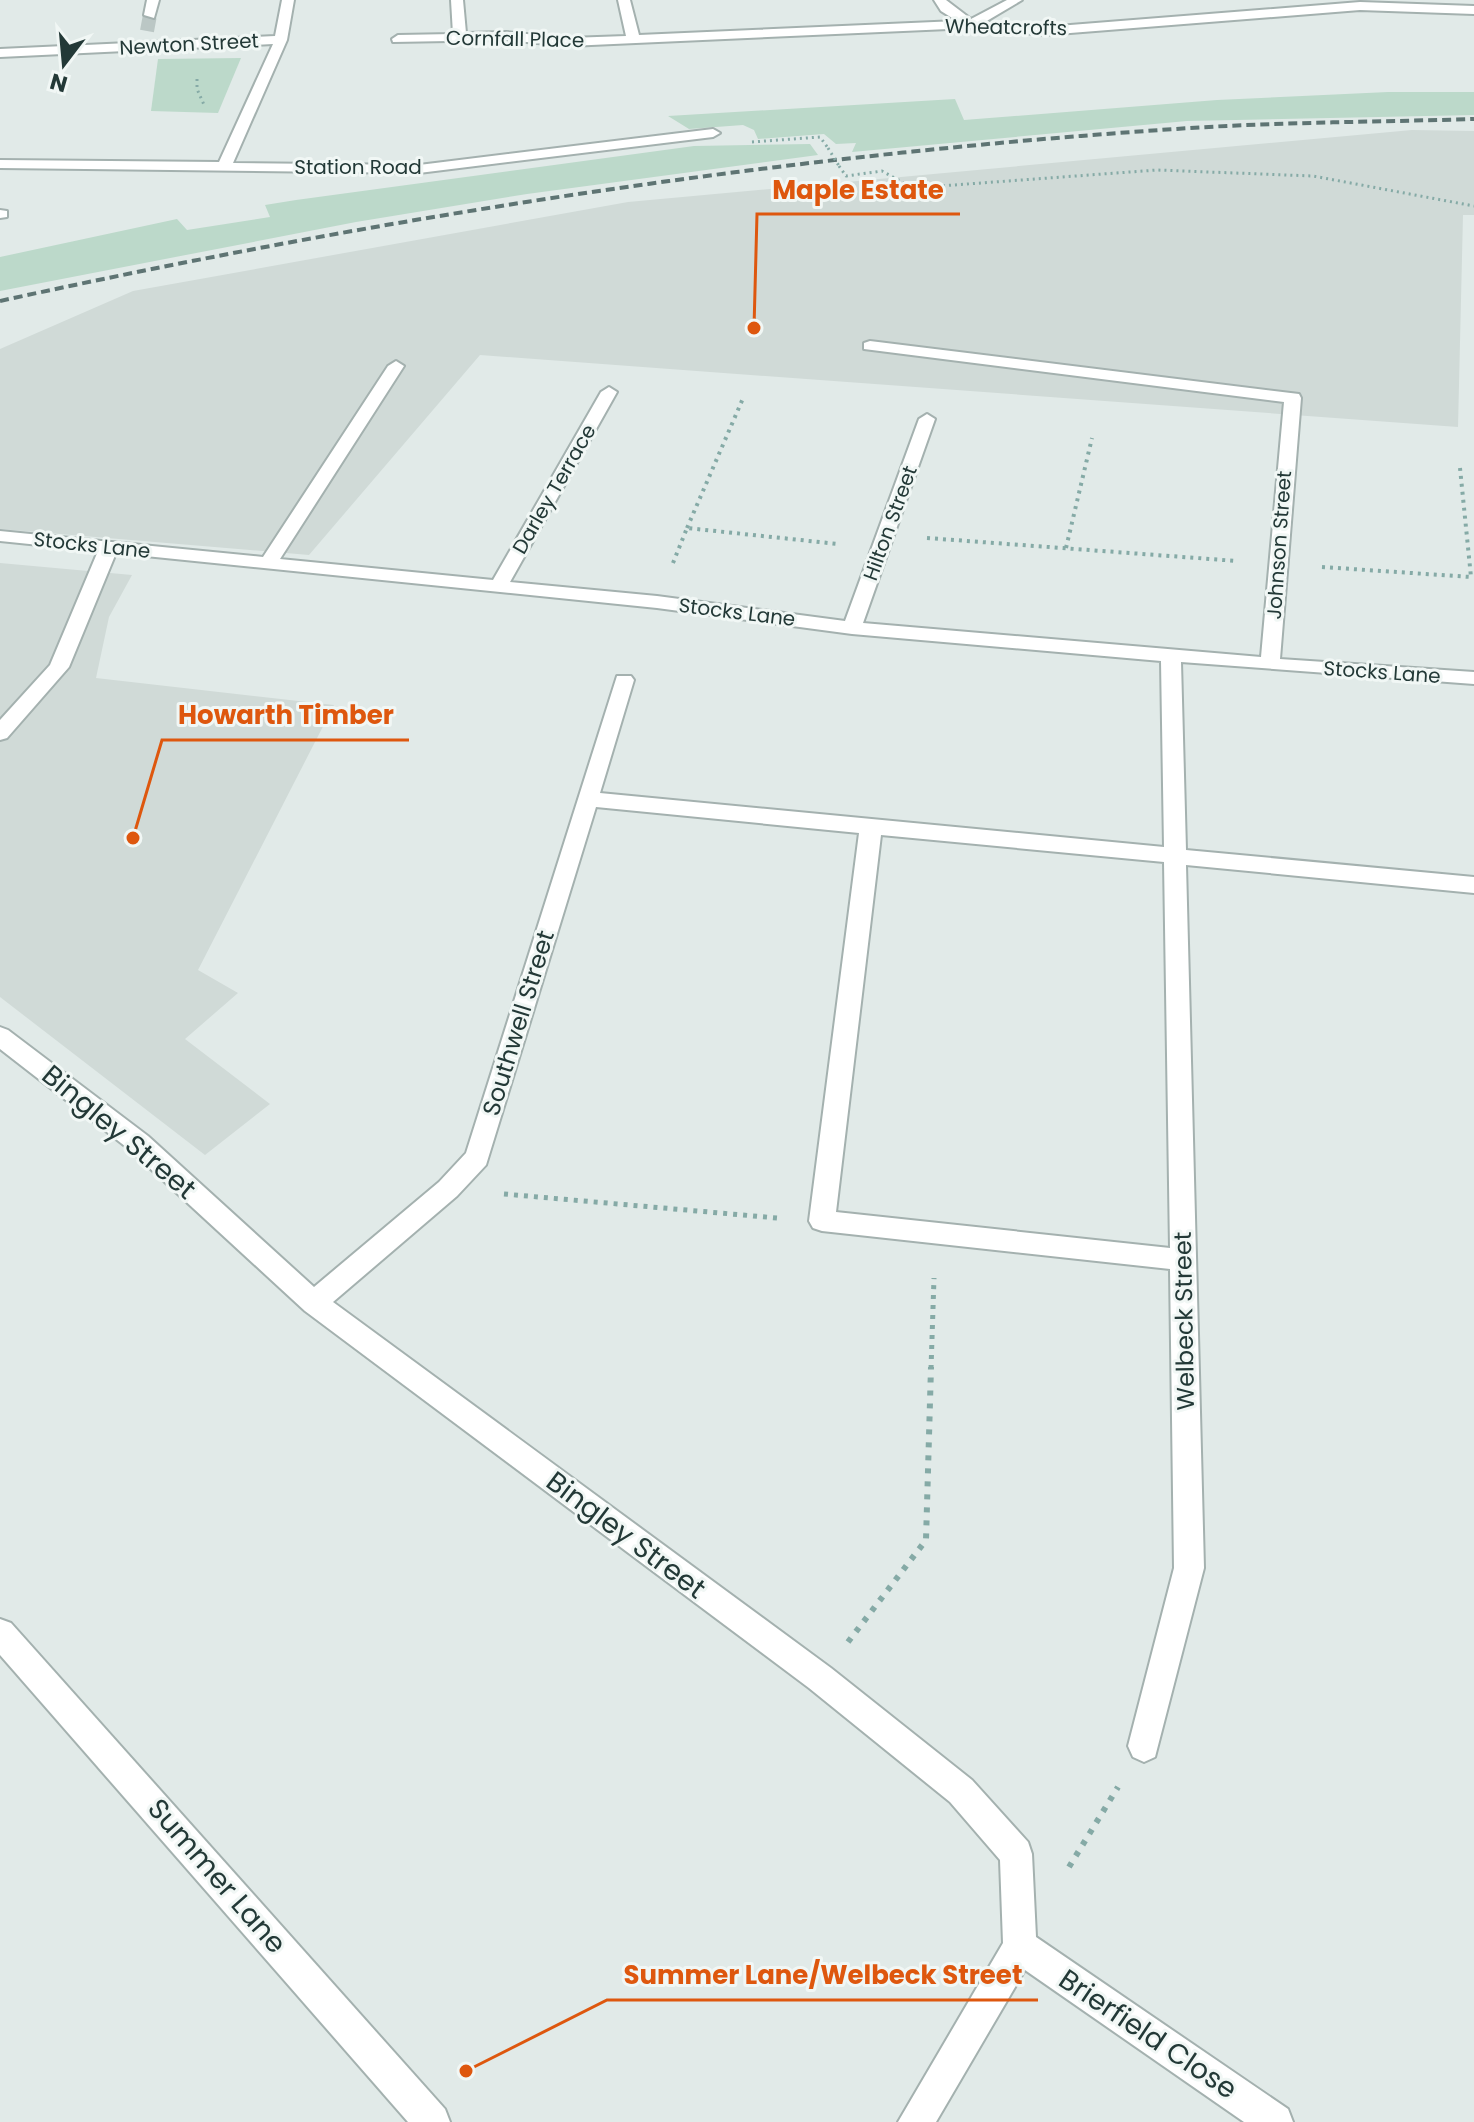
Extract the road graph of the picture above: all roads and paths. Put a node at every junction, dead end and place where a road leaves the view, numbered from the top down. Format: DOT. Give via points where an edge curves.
graph roads {
  1 [pos="153,0"];
  2 [pos="288,0"];
  3 [pos="457,0"];
  4 [pos="624,0"];
  5 [pos="940,0"];
  6 [pos="1016,0"];
  7 [pos="1474,10"];
  8 [pos="150,15"];
  9 [pos="971,24"];
  10 [pos="147,31"];
  11 [pos="633,38"];
  12 [pos="398,39"];
  13 [pos="281,40"];
  14 [pos="462,41"];
  15 [pos="195,44"];
  16 [pos="143,46"];
  17 [pos="0,53"];
  18 [pos="249,112"];
  19 [pos="713,133"];
  20 [pos="776,141"];
  21 [pos="0,164"];
  22 [pos="224,167"];
  23 [pos="1474,206"];
  24 [pos="870,346"];
  25 [pos="396,366"];
  26 [pos="609,392"];
  27 [pos="744,396"];
  28 [pos="927,419"];
  29 [pos="1092,438"];
  30 [pos="1460,468"];
  31 [pos="687,528"];
  32 [pos="885,535"];
  33 [pos="0,536"];
  34 [pos="109,547"];
  35 [pos="1066,548"];
  36 [pos="268,563"];
  37 [pos="1277,563"];
  38 [pos="499,585"];
  39 [pos="657,602"];
  40 [pos="852,628"];
  41 [pos="1171,654"];
  42 [pos="1270,664"];
  43 [pos="1474,678"];
  44 [pos="624,680"];
  45 [pos="0,733"];
  46 [pos="587,799"];
  47 [pos="871,826"];
  48 [pos="1175,855"];
  49 [pos="1474,885"];
  50 [pos="0,1036"];
  51 [pos="448,1189"];
  52 [pos="822,1221"];
  53 [pos="935,1233"];
  54 [pos="1183,1260"];
  55 [pos="314,1303"];
  56 [pos="0,1633"];
  57 [pos="820,1678"];
  58 [pos="1144,1746"];
  59 [pos="1020,1946"];
  60 [pos="432,2122"];
  61 [pos="916,2122"];
  62 [pos="1275,2122"];
  1 -- 8 [label="street"];
  2 -- 13 [label="street"];
  3 -- 14 [label="street"];
  4 -- 11 [label="street"];
  5 -- 9 [label="street"];
  6 -- 9 [label="street"];
  7 -- 9 [label="street, Wheatcrofts" via="1312,8 1045,31"];
  9 -- 11 [label="street, Wheatcrofts"];
  10 -- 16 [label="street"];
  11 -- 14 [label="street, Cornfall Place" via="569,42 506,36"];
  12 -- 14 [label="street, Cornfall Place"];
  13 -- 15 [label="street, Newton Street"];
  13 -- 18 [label="street"];
  15 -- 16 [label="street, Newton Street"];
  15 -- 18 [label="path" via="197,89 206,108"];
  16 -- 17 [label="street, Newton Street"];
  18 -- 22 [label="street"];
  19 -- 22 [label="street, Station Road" via="419,169"];
  20 -- 23 [label="path, bridge" via="820,137 846,176 882,171 913,188 1157,170 1297,176"];
  21 -- 22 [label="street, Station Road"];
  24 -- 37 [label="street, Johnson Street" via="1293,398"];
  25 -- 36 [label="street"];
  26 -- 38 [label="street, Darley Terrace"];
  27 -- 31 [label="path"];
  28 -- 32 [label="street, Hilton Street"];
  29 -- 35 [label="path"];
  30 -- 37 [label="path" via="1471,577"];
  31 -- 32 [label="path" via="832,545"];
  31 -- 39 [label="path"];
  32 -- 35 [label="path"];
  32 -- 40 [label="street, Hilton Street"];
  33 -- 34 [label="street, Stocks Lane"];
  34 -- 36 [label="street, Stocks Lane"];
  34 -- 45 [label="street" via="59,667"];
  35 -- 37 [label="path"];
  36 -- 38 [label="street, Stocks Lane"];
  37 -- 42 [label="street, Johnson Street"];
  38 -- 39 [label="street, Stocks Lane"];
  39 -- 40 [label="street, Stocks Lane"];
  40 -- 41 [label="street, Stocks Lane"];
  41 -- 42 [label="street, Stocks Lane"];
  41 -- 48 [label="street, Welbeck Street"];
  42 -- 43 [label="street, Stocks Lane"];
  44 -- 46 [label="street, Southwell Street"];
  46 -- 47 [label="street"];
  46 -- 51 [label="street, Southwell Street" via="477,1158"];
  47 -- 48 [label="street"];
  47 -- 52 [label="street"];
  48 -- 49 [label="street"];
  48 -- 54 [label="street, Welbeck Street"];
  50 -- 55 [label="street, Bingley Street" via="139,1143"];
  51 -- 52 [label="path"];
  51 -- 55 [label="street, Southwell Street"];
  52 -- 53 [label="street"];
  53 -- 54 [label="street"];
  53 -- 57 [label="path" via="926,1540"];
  54 -- 58 [label="street, Welbeck Street" via="1189,1568"];
  55 -- 57 [label="street, Bingley Street"];
  56 -- 60 [label="street, Summer Lane"];
  57 -- 59 [label="street, Bingley Street" via="961,1791 1016,1854"];
  58 -- 59 [label="path"];
  59 -- 61 [label="street"];
  59 -- 62 [label="street, Brierfield Close"];
}
